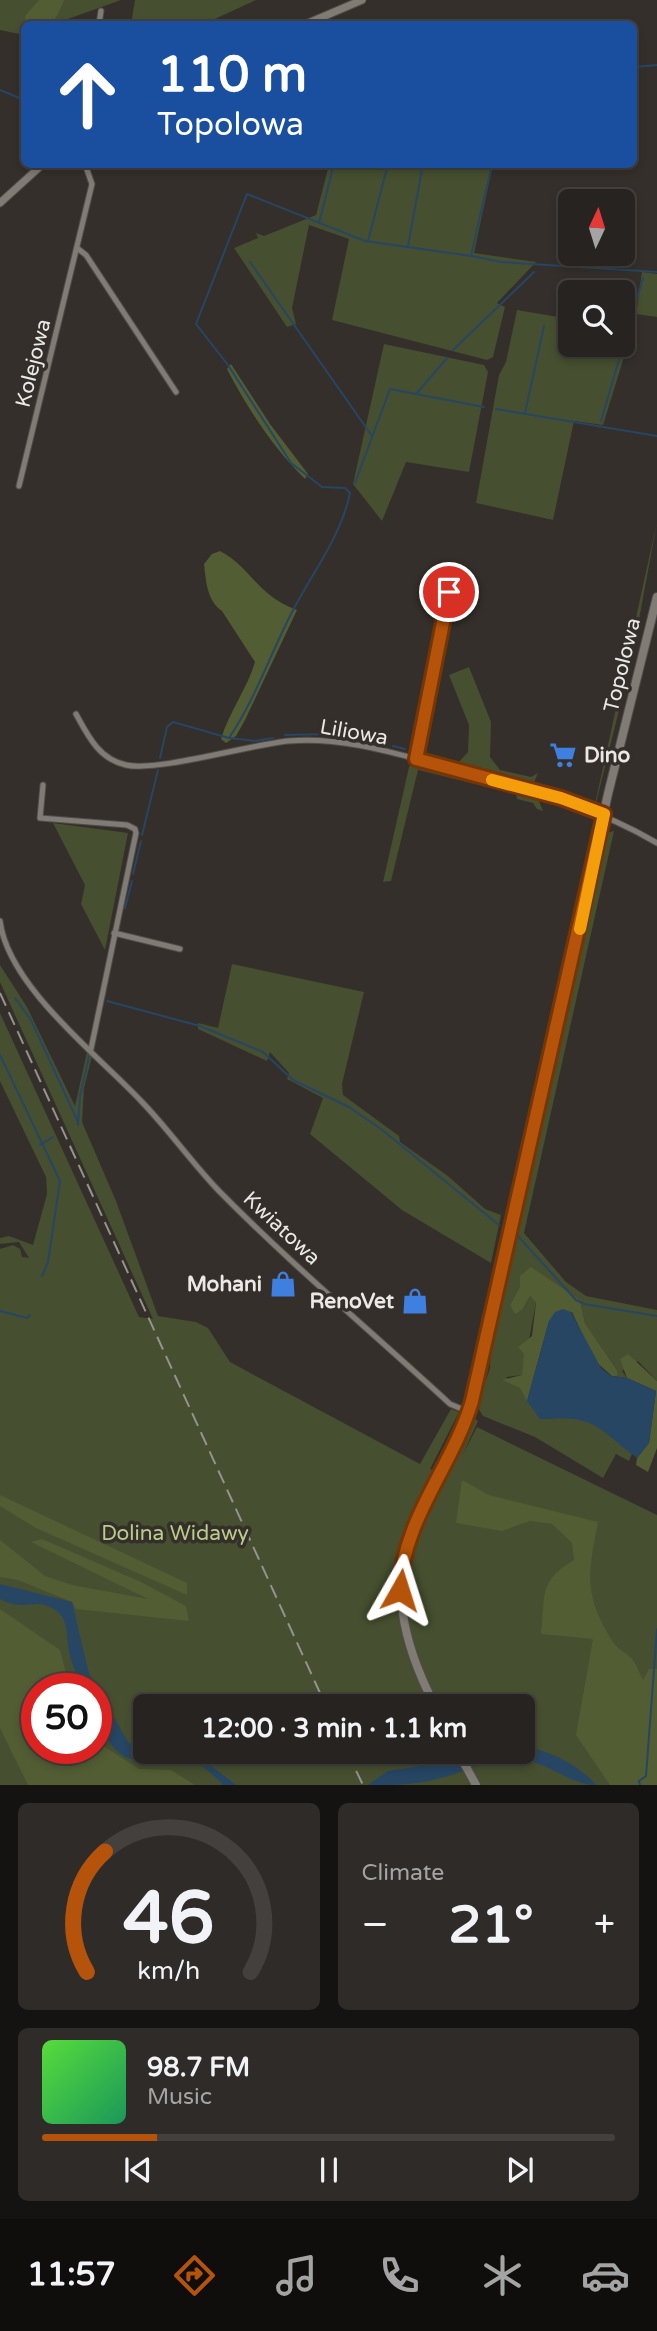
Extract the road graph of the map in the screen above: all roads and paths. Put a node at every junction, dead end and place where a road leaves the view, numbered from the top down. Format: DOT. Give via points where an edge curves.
graph roads {
  1 [pos="362,0"];
  2 [pos="101,10"];
  3 [pos="99,21"];
  4 [pos="313,21"];
  5 [pos="39,168"];
  6 [pos="86,168"];
  7 [pos="0,203"];
  8 [pos="77,248"];
  9 [pos="176,392"];
  10 [pos="19,486"];
  11 [pos="453,569"];
  12 [pos="657,597"];
  13 [pos="76,714"];
  14 [pos="416,759"];
  15 [pos="43,785"];
  16 [pos="604,814"];
  17 [pos="657,843"];
  18 [pos="0,921"];
  19 [pos="114,933"];
  20 [pos="180,949"];
  21 [pos="91,1049"];
  22 [pos="469,1412"];
  23 [pos="428,1694"];
  24 [pos="465,1764"];
  25 [pos="476,1785"];
  1 -- 4 [label="street"];
  2 -- 3 [label="street"];
  5 -- 7 [label="street"];
  6 -- 8 [label="street, Kolejowa" via="92,184"];
  8 -- 9 [label="street"];
  8 -- 10 [label="street, Kolejowa"];
  11 -- 14 [label="street"];
  12 -- 16 [label="main road, Topolowa"];
  13 -- 14 [label="street, Liliowa" via="99,750 136,767 323,739"];
  14 -- 16 [label="street, Liliowa"];
  15 -- 19 [label="street" via="40,818 135,829"];
  16 -- 17 [label="street, Liliowa"];
  16 -- 22 [label="main road, Topolowa"];
  18 -- 21 [label="street, Kwiatowa" via="7,949 22,976"];
  19 -- 20 [label="street"];
  19 -- 21 [label="street"];
  21 -- 22 [label="street, Kwiatowa" via="218,1190 450,1404"];
  22 -- 23 [label="main road, Topolowa" via="406,1545 400,1580 405,1633"];
  24 -- 25 [label="main road"];
}
